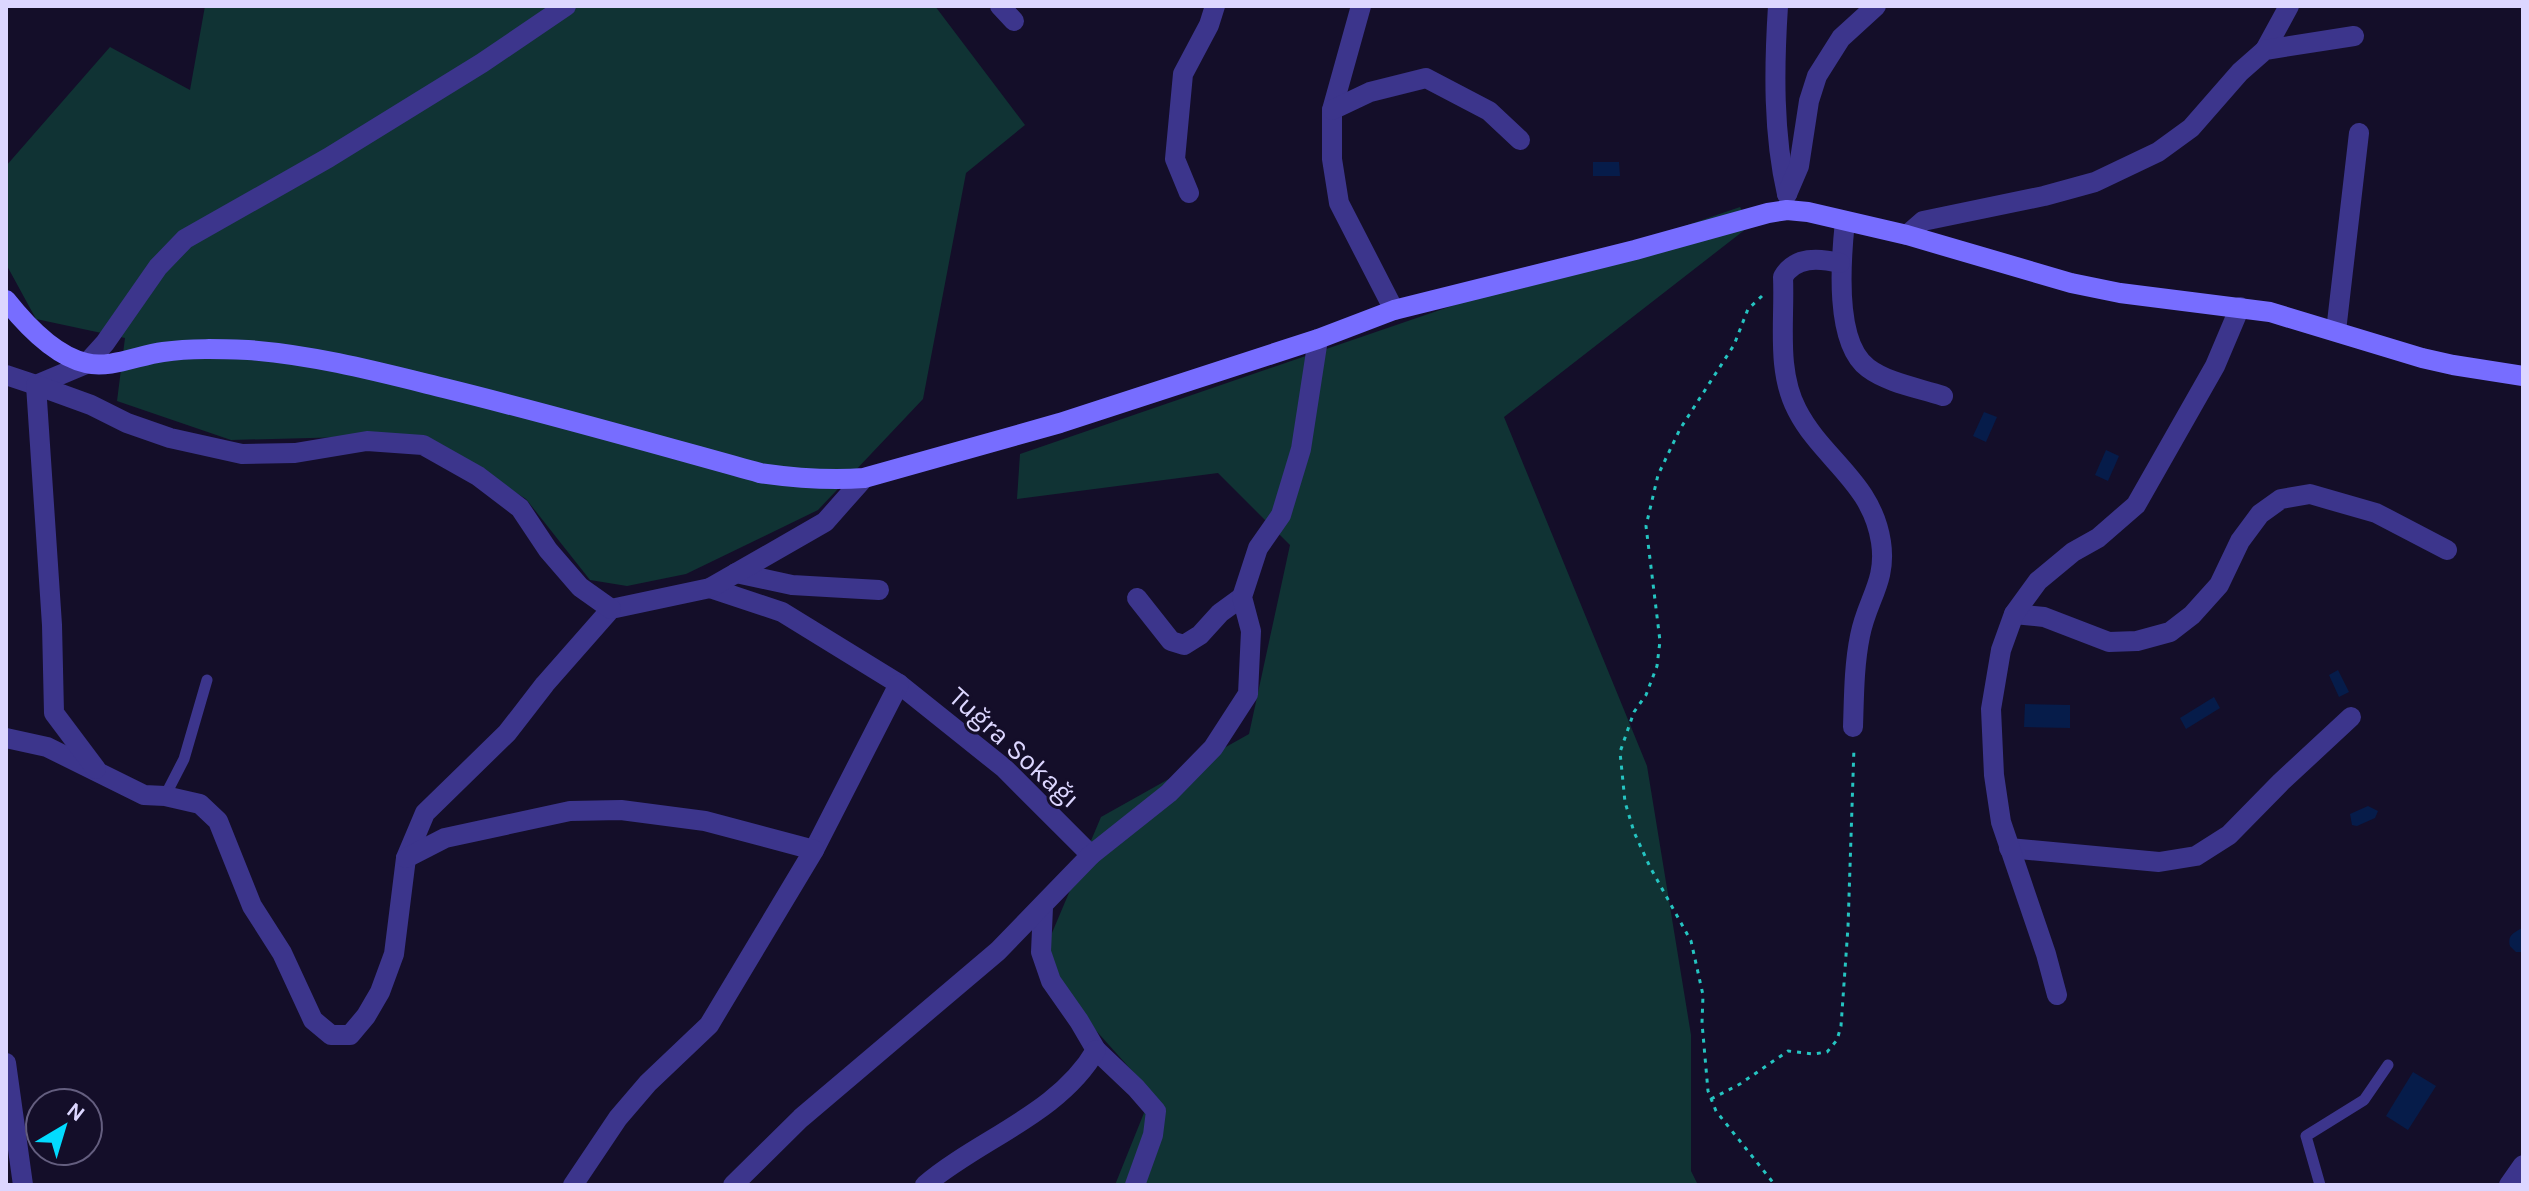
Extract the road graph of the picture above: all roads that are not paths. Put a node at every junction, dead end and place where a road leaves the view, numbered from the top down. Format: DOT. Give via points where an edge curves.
graph roads {
  1 [pos="566,6"];
  2 [pos="1215,6"];
  3 [pos="1361,6"];
  4 [pos="1778,6"];
  5 [pos="1876,6"];
  6 [pos="2289,6"];
  7 [pos="2354,36"];
  8 [pos="2265,50"];
  9 [pos="1332,110"];
  10 [pos="2359,133"];
  11 [pos="1520,140"];
  12 [pos="1189,193"];
  13 [pos="1787,202"];
  14 [pos="1845,221"];
  15 [pos="1907,235"];
  16 [pos="1840,263"];
  17 [pos="6,300"];
  18 [pos="2240,307"];
  19 [pos="1394,310"];
  20 [pos="2336,331"];
  21 [pos="1318,339"];
  22 [pos="86,364"];
  23 [pos="6,375"];
  24 [pos="2523,376"];
  25 [pos="36,385"];
  26 [pos="1943,396"];
  27 [pos="864,478"];
  28 [pos="2447,550"];
  29 [pos="736,573"];
  30 [pos="710,588"];
  31 [pos="879,590"];
  32 [pos="1242,597"];
  33 [pos="1137,598"];
  34 [pos="611,609"];
  35 [pos="2014,614"];
  36 [pos="207,680"];
  37 [pos="899,684"];
  38 [pos="2351,717"];
  39 [pos="1853,727"];
  40 [pos="6,738"];
  41 [pos="98,772"];
  42 [pos="165,796"];
  43 [pos="2009,848"];
  44 [pos="814,850"];
  45 [pos="1091,855"];
  46 [pos="406,858"];
  47 [pos="1043,907"];
  48 [pos="2057,995"];
  49 [pos="1096,1050"];
  50 [pos="6,1063"];
  51 [pos="2388,1065"];
  52 [pos="2523,1165"];
  53 [pos="23,1185"];
  54 [pos="573,1185"];
  55 [pos="733,1185"];
  56 [pos="925,1185"];
  57 [pos="1135,1185"];
  58 [pos="2320,1185"];
  59 [pos="2509,1185"];
  1 -- 22 [label="street" via="328,158 185,239"];
  2 -- 12 [label="street" via="1183,74 1175,159"];
  3 -- 9 [label="street"];
  4 -- 13 [label="street" via="1778,154"];
  5 -- 13 [label="street" via="1841,38 1817,76"];
  6 -- 8 [label="street"];
  7 -- 8 [label="street"];
  8 -- 15 [label="street" via="2191,128 2158,152 2095,182 1923,221"];
  9 -- 11 [label="street" via="1370,92 1426,78 1489,111"];
  9 -- 19 [label="street" via="1339,203"];
  10 -- 20 [label="street"];
  13 -- 14 [label="street"];
  13 -- 19 [label="street" via="1768,213 1635,250"];
  14 -- 15 [label="street"];
  14 -- 16 [label="street"];
  15 -- 18 [label="street" via="2071,283"];
  16 -- 26 [label="street" via="1845,319 1859,361 1879,375"];
  16 -- 39 [label="street" via="1803,261 1783,277 1784,357 1792,399 1814,437 1860,487 1881,543 1881,578 1856,658"];
  17 -- 22 [label="street" via="44,340"];
  18 -- 20 [label="street"];
  18 -- 35 [label="street" via="2215,366 2136,505 2038,581"];
  19 -- 21 [label="street"];
  20 -- 24 [label="street" via="2453,365"];
  21 -- 27 [label="street" via="1060,423"];
  21 -- 32 [label="street" via="1301,449 1281,515 1258,548"];
  22 -- 25 [label="street"];
  22 -- 27 [label="street" via="204,350 293,354 495,401 760,473 800,479"];
  23 -- 25 [label="street"];
  25 -- 34 [label="street" via="170,438 242,454 295,453 367,441 423,445 520,508 580,587"];
  25 -- 41 [label="street" via="54,713"];
  27 -- 29 [label="street" via="825,522"];
  28 -- 35 [label="street" via="2376,513 2310,494 2281,499 2260,514 2219,585 2170,632 2109,642 2044,617"];
  29 -- 30 [label="street"];
  29 -- 31 [label="street" via="792,585"];
  30 -- 34 [label="street"];
  30 -- 37 [label="street, Tuğra Sokağı" via="782,612"];
  32 -- 33 [label="street" via="1184,645 1171,641"];
  32 -- 45 [label="street" via="1251,631 1251,670 1248,694 1234,718 1169,793"];
  34 -- 46 [label="street" via="507,733 425,813"];
  35 -- 43 [label="street" via="2001,650 1991,709 1994,775"];
  36 -- 42 [label="lane" via="184,759"];
  37 -- 44 [label="street"];
  37 -- 45 [label="street, Tuğra Sokağı" via="1004,768"];
  38 -- 43 [label="street" via="2229,835 2196,856 2159,862"];
  40 -- 41 [label="street" via="47,747"];
  41 -- 42 [label="street" via="144,795"];
  42 -- 46 [label="street" via="200,804 218,821 252,906 282,953 313,1020 331,1035 350,1035 380,992 394,954"];
  43 -- 48 [label="street"];
  44 -- 46 [label="street" via="705,821 621,810 570,811 445,838"];
  44 -- 54 [label="street" via="709,1025 618,1118"];
  45 -- 47 [label="street"];
  47 -- 49 [label="street" via="1041,952 1051,981"];
  47 -- 55 [label="street" via="801,1118"];
  49 -- 56 [label="street" via="1085,1069 1046,1104"];
  49 -- 57 [label="street" via="1156,1111"];
  50 -- 53 [label="street"];
  51 -- 58 [label="lane" via="2364,1100 2306,1136"];
  52 -- 59 [label="street"];
}
